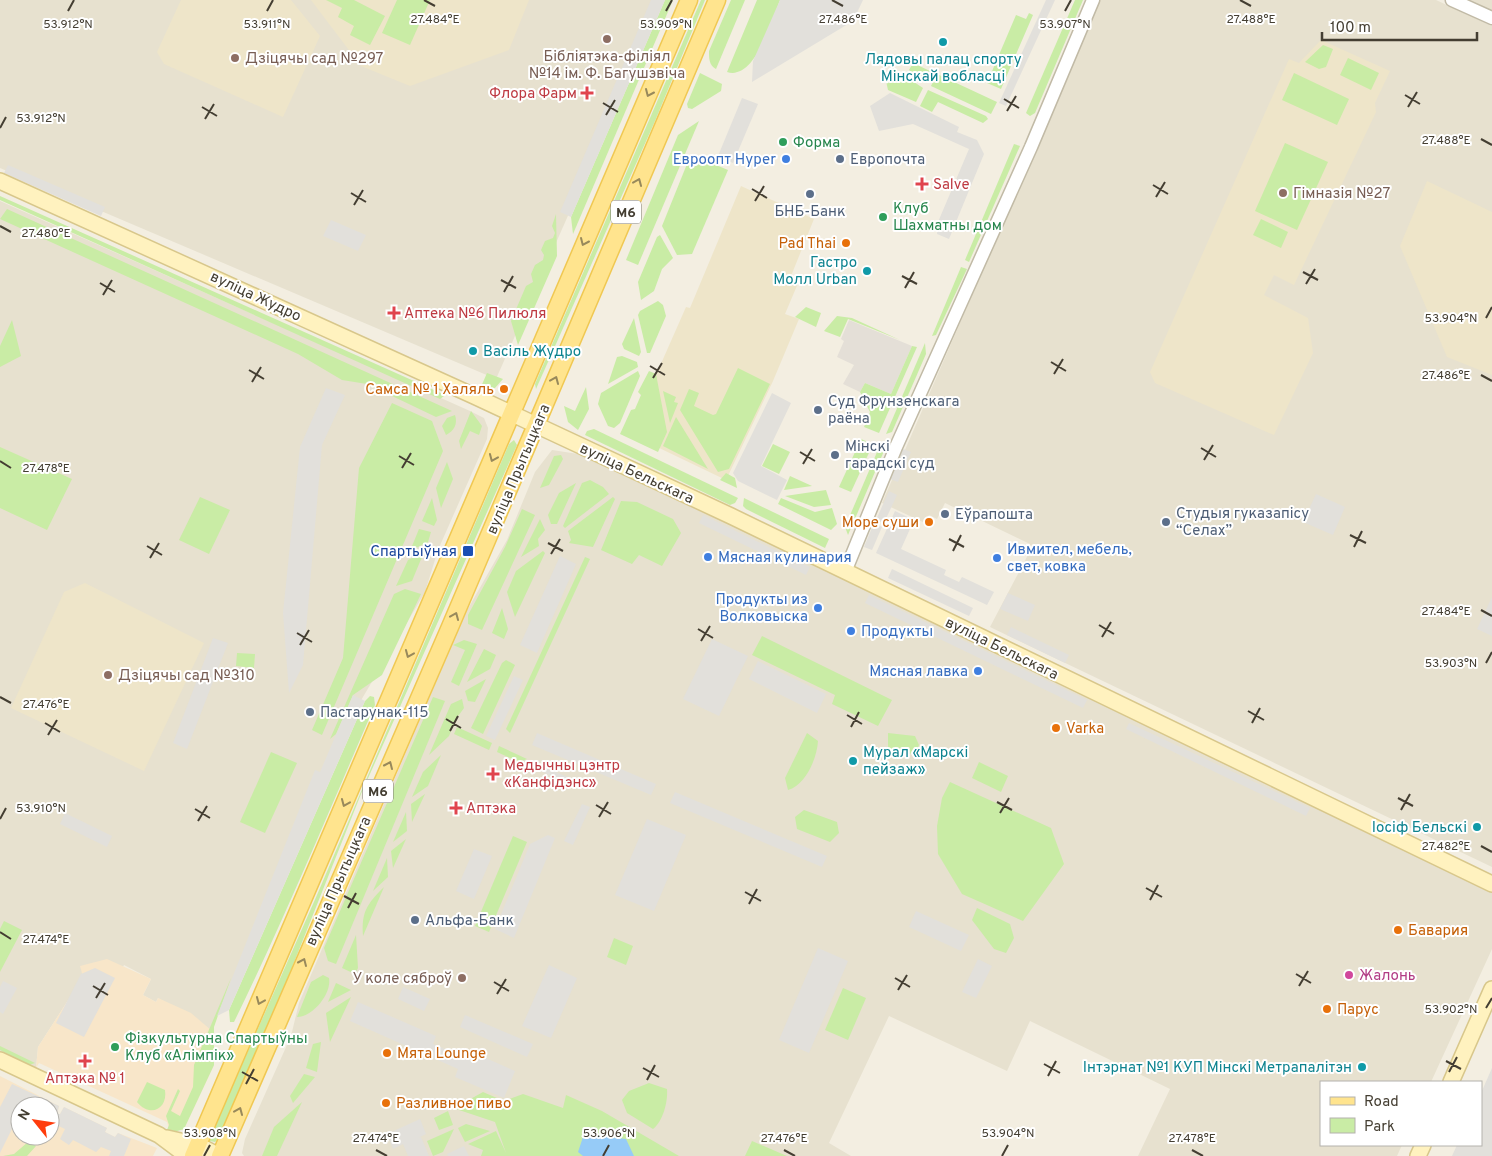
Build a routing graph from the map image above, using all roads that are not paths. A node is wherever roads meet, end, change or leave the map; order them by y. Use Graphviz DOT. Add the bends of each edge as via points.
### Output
graph roads {
  1 [pos="689,0"];
  2 [pos="717,0"];
  3 [pos="1093,0"];
  4 [pos="1452,0"];
  5 [pos="1492,18"];
  6 [pos="0,181"];
  7 [pos="512,414"];
  8 [pos="536,425"];
  9 [pos="845,572"];
  10 [pos="1492,884"];
  11 [pos="1492,989"];
  12 [pos="0,1060"];
  13 [pos="1451,1081"];
  14 [pos="193,1152"];
  15 [pos="220,1156"];
  1 -- 7 [label="main road, вуліца Прытыцкага / М6, one-way"];
  8 -- 2 [label="main road, вуліца Прытыцкага / М6, one-way"];
  3 -- 9 [label="street" via="1031,147 896,447"];
  4 -- 5 [label="street"];
  6 -- 7 [label="main road, вуліца Жудро"];
  7 -- 8 [label="main road, вуліца Бельскага"];
  7 -- 14 [label="main road, вуліца Прытыцкага / М6, one-way"];
  8 -- 9 [label="main road, вуліца Бельскага"];
  15 -- 8 [label="main road, вуліца Прытыцкага / М6, one-way"];
  9 -- 10 [label="main road, вуліца Бельскага"];
  11 -- 13 [label="main road"];
  12 -- 14 [label="main road"];
  14 -- 15 [label="main road"];
}
